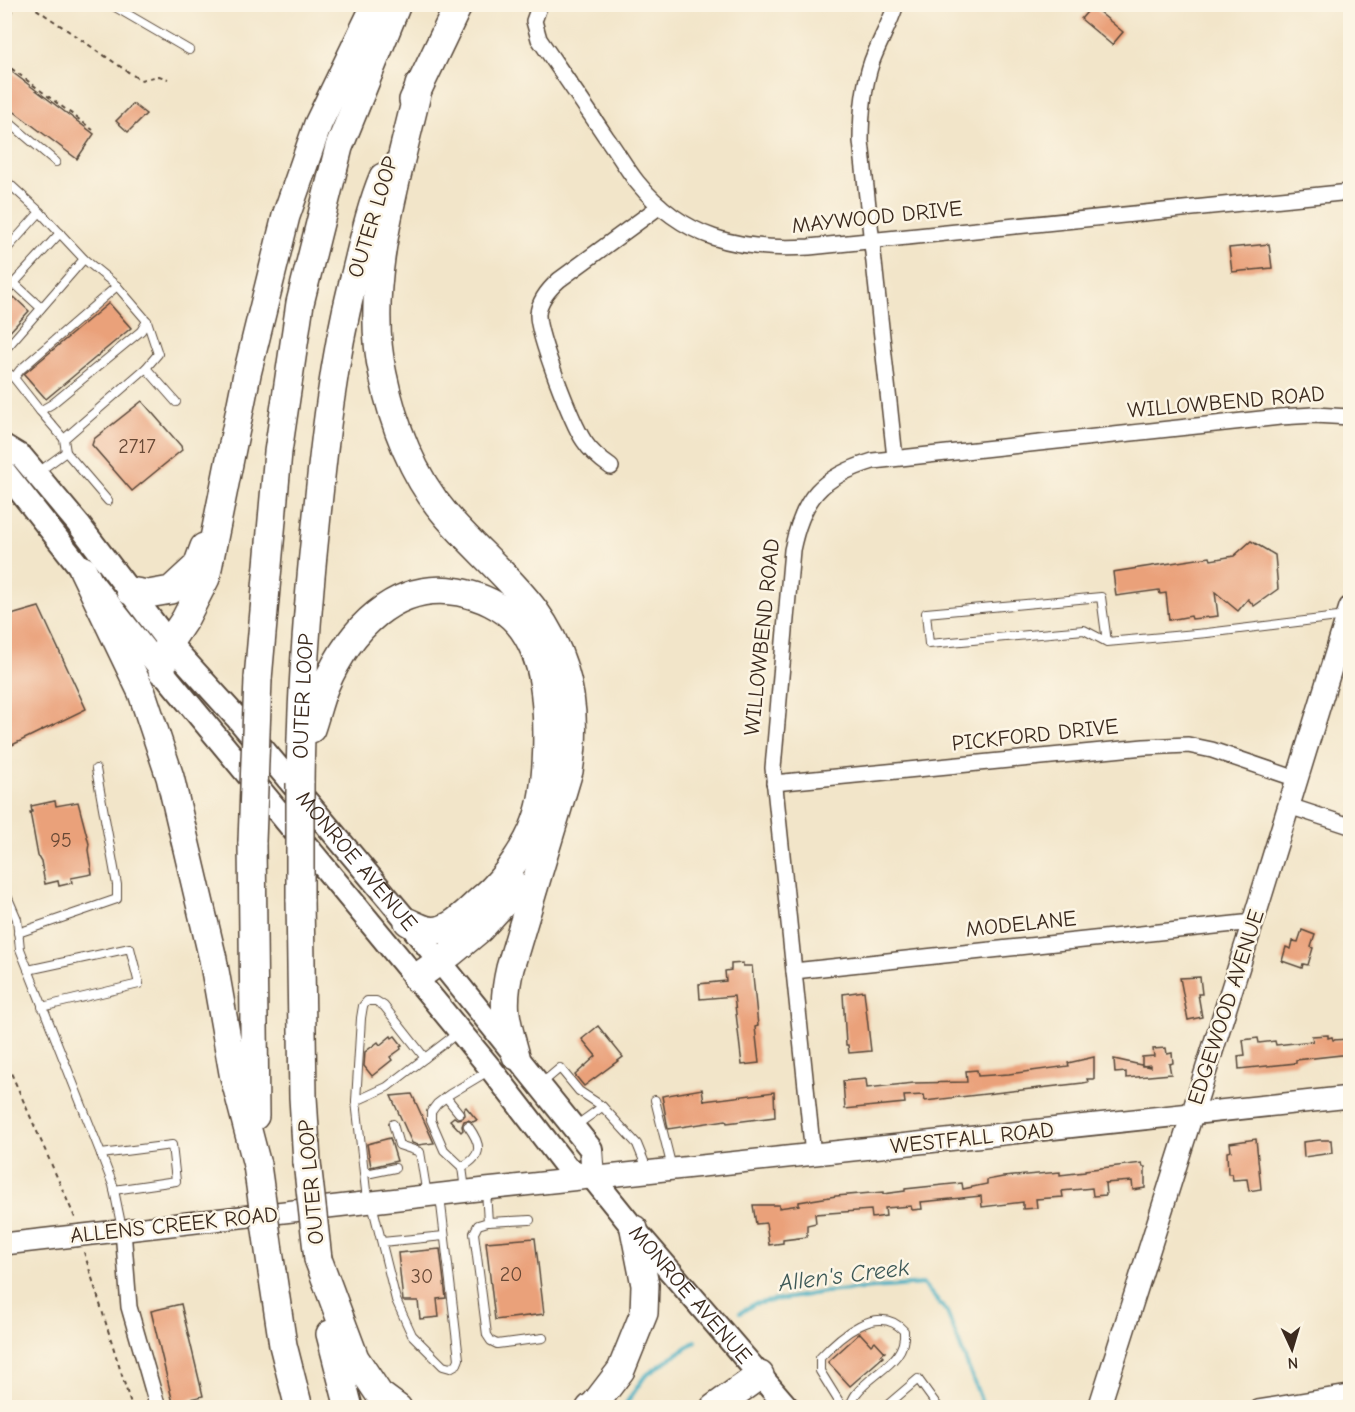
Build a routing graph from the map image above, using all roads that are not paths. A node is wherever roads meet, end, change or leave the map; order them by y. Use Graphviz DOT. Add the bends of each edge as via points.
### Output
graph roads {
  1 [pos="111,4"];
  2 [pos="376,4"];
  3 [pos="397,4"];
  4 [pos="459,4"];
  5 [pos="540,4"];
  6 [pos="896,4"];
  7 [pos="189,50"];
  8 [pos="419,85"];
  9 [pos="4,118"];
  10 [pos="56,162"];
  11 [pos="4,179"];
  12 [pos="1350,192"];
  13 [pos="660,206"];
  14 [pos="40,212"];
  15 [pos="60,233"];
  16 [pos="871,240"];
  17 [pos="4,252"];
  18 [pos="84,259"];
  19 [pos="14,284"];
  20 [pos="117,286"];
  21 [pos="4,294"];
  22 [pos="41,308"];
  23 [pos="147,321"];
  24 [pos="4,351"];
  25 [pos="146,368"];
  26 [pos="4,369"];
  27 [pos="14,378"];
  28 [pos="176,402"];
  29 [pos="40,411"];
  30 [pos="1350,417"];
  31 [pos="64,439"];
  32 [pos="4,446"];
  33 [pos="66,452"];
  34 [pos="895,458"];
  35 [pos="611,467"];
  36 [pos="4,471"];
  37 [pos="36,474"];
  38 [pos="108,501"];
  39 [pos="221,504"];
  40 [pos="83,570"];
  41 [pos="130,591"];
  42 [pos="1349,611"];
  43 [pos="1107,642"];
  44 [pos="169,643"];
  45 [pos="162,671"];
  46 [pos="304,734"];
  47 [pos="96,769"];
  48 [pos="1297,780"];
  49 [pos="774,783"];
  50 [pos="1289,806"];
  51 [pos="1350,825"];
  52 [pos="549,841"];
  53 [pos="4,889"];
  54 [pos="408,922"];
  55 [pos="1253,922"];
  56 [pos="18,933"];
  57 [pos="440,961"];
  58 [pos="28,970"];
  59 [pos="794,971"];
  60 [pos="416,978"];
  61 [pos="42,1007"];
  62 [pos="460,1031"];
  63 [pos="516,1056"];
  64 [pos="425,1058"];
  65 [pos="491,1069"];
  66 [pos="539,1085"];
  67 [pos="446,1097"];
  68 [pos="1350,1097"];
  69 [pos="655,1100"];
  70 [pos="356,1101"];
  71 [pos="603,1107"];
  72 [pos="459,1113"];
  73 [pos="1191,1115"];
  74 [pos="393,1124"];
  75 [pos="468,1126"];
  76 [pos="573,1128"];
  77 [pos="101,1154"];
  78 [pos="813,1155"];
  79 [pos="257,1165"];
  80 [pos="462,1167"];
  81 [pos="395,1168"];
  82 [pos="673,1170"];
  83 [pos="364,1171"];
  84 [pos="648,1172"];
  85 [pos="593,1178"];
  86 [pos="114,1190"];
  87 [pos="475,1191"];
  88 [pos="433,1195"];
  89 [pos="369,1203"];
  90 [pos="530,1220"];
  91 [pos="488,1222"];
  92 [pos="634,1229"];
  93 [pos="123,1230"];
  94 [pos="444,1236"];
  95 [pos="382,1242"];
  96 [pos="4,1244"];
  97 [pos="318,1259"];
  98 [pos="543,1338"];
  99 [pos="760,1375"];
  100 [pos="1350,1393"];
  101 [pos="158,1407"];
  102 [pos="299,1407"];
  103 [pos="349,1407"];
  104 [pos="398,1407"];
  105 [pos="590,1407"];
  106 [pos="714,1407"];
  107 [pos="788,1407"];
  108 [pos="843,1407"];
  109 [pos="849,1407"];
  110 [pos="884,1407"];
  111 [pos="939,1407"];
  112 [pos="1099,1407"];
  113 [pos="1258,1407"];
  1 -- 7 [label="lane"];
  2 -- 39 [label="highway" via="318,124 286,216 247,374"];
  3 -- 79 [label="highway, OUTER LOOP, bridge" via="339,147 300,303 278,452 258,679 252,842"];
  4 -- 8 [label="highway, OUTER LOOP"];
  5 -- 13 [label="street, MAYWOOD DRIVE" via="534,21 539,39 638,182"];
  6 -- 16 [label="street" via="872,62 862,101 861,141"];
  8 -- 46 [label="highway, OUTER LOOP" via="373,201 340,337 323,449 310,580"];
  8 -- 52 [label="highway" via="379,273 377,337 382,374 402,438 429,490 445,514 535,612 560,655 572,701 573,747"];
  9 -- 10 [label="lane"];
  11 -- 14 [label="lane"];
  12 -- 16 [label="street, MAYWOOD DRIVE"];
  13 -- 16 [label="street, MAYWOOD DRIVE" via="703,234 757,248"];
  13 -- 35 [label="street" via="559,280 541,302 538,314 543,340 579,432 588,447"];
  14 -- 15 [label="lane"];
  14 -- 17 [label="lane"];
  15 -- 18 [label="lane"];
  15 -- 19 [label="lane"];
  16 -- 34 [label="street"];
  18 -- 20 [label="lane"];
  18 -- 22 [label="lane"];
  19 -- 21 [label="lane"];
  19 -- 22 [label="lane"];
  20 -- 23 [label="lane"];
  20 -- 27 [label="lane"];
  22 -- 24 [label="lane"];
  23 -- 25 [label="lane" via="158,354"];
  23 -- 29 [label="lane" via="141,331"];
  25 -- 28 [label="lane"];
  25 -- 31 [label="lane"];
  26 -- 27 [label="lane"];
  27 -- 29 [label="lane"];
  29 -- 31 [label="lane"];
  30 -- 34 [label="street, WILLOWBEND ROAD" via="1280,417"];
  31 -- 33 [label="lane"];
  32 -- 37 [label="main road, MONROE AVENUE" via="22,457"];
  33 -- 37 [label="lane"];
  33 -- 38 [label="lane"];
  34 -- 49 [label="street, WILLOWBEND ROAD" via="858,466 830,480 808,502 797,525 774,741"];
  36 -- 40 [label="main road, MONROE AVENUE"];
  37 -- 41 [label="main road, MONROE AVENUE"];
  39 -- 41 [label="highway" via="197,566 171,590 148,594"];
  39 -- 44 [label="highway" via="206,578"];
  40 -- 45 [label="main road, MONROE AVENUE"];
  40 -- 79 [label="highway" via="142,693 170,777 213,959 233,1073"];
  41 -- 44 [label="main road, MONROE AVENUE"];
  42 -- 43 [label="lane" via="1207,633"];
  42 -- 48 [label="street, EDGEWOOD AVENUE"];
  43 -- 43 [label="lane" via="1084,630 929,644 926,613 1101,597"];
  44 -- 45 [label="highway"];
  44 -- 54 [label="main road, MONROE AVENUE"];
  45 -- 60 [label="main road, MONROE AVENUE"];
  46 -- 54 [label="highway" via="342,654 358,630 396,600 441,588 466,593 506,611 531,642 543,680 546,742 537,820 494,888 446,929 430,931"];
  46 -- 97 [label="highway, OUTER LOOP, bridge" via="300,783 303,1097"];
  47 -- 56 [label="lane" via="117,899"];
  48 -- 49 [label="street, PICKFORD DRIVE" via="1188,745"];
  48 -- 50 [label="street, EDGEWOOD AVENUE"];
  49 -- 59 [label="street, WILLOWBEND ROAD"];
  50 -- 51 [label="street"];
  50 -- 55 [label="street, EDGEWOOD AVENUE"];
  52 -- 57 [label="highway" via="518,887 480,929"];
  52 -- 63 [label="highway" via="504,992 505,1014"];
  53 -- 56 [label="lane" via="17,919"];
  54 -- 57 [label="main road, MONROE AVENUE"];
  55 -- 59 [label="street, MODELANE"];
  55 -- 73 [label="street, EDGEWOOD AVENUE"];
  56 -- 58 [label="lane"];
  57 -- 60 [label="highway"];
  57 -- 63 [label="main road, MONROE AVENUE"];
  58 -- 61 [label="lane"];
  58 -- 61 [label="lane" via="130,948 139,984"];
  59 -- 78 [label="street, WILLOWBEND ROAD"];
  60 -- 62 [label="main road, MONROE AVENUE"];
  61 -- 77 [label="lane"];
  62 -- 64 [label="lane"];
  62 -- 65 [label="main road, MONROE AVENUE"];
  63 -- 66 [label="main road, MONROE AVENUE"];
  64 -- 70 [label="lane" via="387,1087"];
  64 -- 70 [label="lane" via="384,1006 367,1001 363,1006"];
  65 -- 67 [label="lane"];
  65 -- 85 [label="main road, MONROE AVENUE" via="568,1168"];
  66 -- 71 [label="lane" via="560,1068 579,1091"];
  66 -- 76 [label="main road, MONROE AVENUE"];
  67 -- 72 [label="lane"];
  67 -- 80 [label="lane" via="436,1104 431,1120 444,1150"];
  68 -- 73 [label="street, WESTFALL ROAD"];
  69 -- 82 [label="lane"];
  70 -- 83 [label="lane"];
  71 -- 76 [label="lane"];
  71 -- 84 [label="lane" via="637,1144"];
  73 -- 78 [label="street, WESTFALL ROAD"];
  73 -- 112 [label="street, EDGEWOOD AVENUE"];
  74 -- 88 [label="lane" via="399,1145 420,1152"];
  75 -- 80 [label="lane" via="479,1148 472,1162"];
  76 -- 85 [label="main road, MONROE AVENUE" via="591,1149"];
  77 -- 86 [label="lane"];
  77 -- 86 [label="lane" via="172,1145 176,1181"];
  78 -- 82 [label="street, WESTFALL ROAD"];
  79 -- 102 [label="highway, OUTER LOOP, bridge" via="283,1345"];
  80 -- 87 [label="lane"];
  81 -- 83 [label="lane"];
  82 -- 84 [label="street, WESTFALL ROAD"];
  83 -- 89 [label="lane"];
  84 -- 85 [label="street, WESTFALL ROAD"];
  85 -- 87 [label="street, ALLENS CREEK ROAD"];
  85 -- 92 [label="main road, MONROE AVENUE"];
  86 -- 93 [label="lane"];
  87 -- 88 [label="street, ALLENS CREEK ROAD"];
  87 -- 91 [label="lane"];
  88 -- 89 [label="street, ALLENS CREEK ROAD"];
  88 -- 94 [label="lane"];
  89 -- 93 [label="street, ALLENS CREEK ROAD"];
  89 -- 95 [label="lane"];
  90 -- 91 [label="lane"];
  91 -- 98 [label="lane" via="478,1225 474,1233 487,1335 497,1344"];
  92 -- 99 [label="main road, MONROE AVENUE"];
  92 -- 105 [label="highway" via="645,1285 644,1313 621,1370"];
  93 -- 96 [label="street, ALLENS CREEK ROAD"];
  93 -- 101 [label="street" via="129,1306"];
  94 -- 95 [label="lane"];
  94 -- 95 [label="lane" via="459,1359 450,1368 443,1366 412,1335 396,1300"];
  97 -- 103 [label="highway, OUTER LOOP" via="328,1324"];
  97 -- 104 [label="highway" via="355,1358 379,1394"];
  99 -- 106 [label="highway"];
  99 -- 107 [label="main road, MONROE AVENUE"];
  100 -- 113 [label="street"];
  108 -- 109 [label="lane" via="820,1371 820,1358 855,1326 883,1320 898,1323 904,1331 904,1347 856,1394"];
  110 -- 111 [label="lane" via="918,1379"];
}
